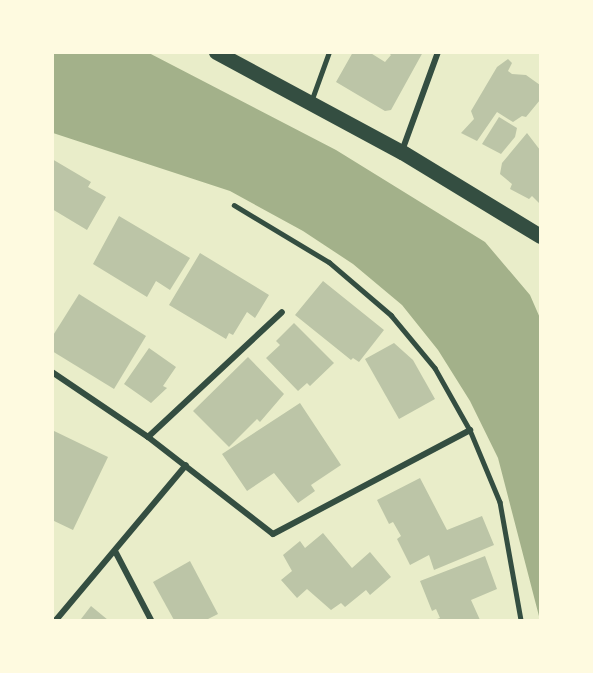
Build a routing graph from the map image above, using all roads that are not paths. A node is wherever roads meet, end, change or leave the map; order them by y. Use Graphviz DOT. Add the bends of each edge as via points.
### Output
graph roads {
  1 [pos="216,52"];
  2 [pos="329,52"];
  3 [pos="438,52"];
  4 [pos="311,101"];
  5 [pos="402,152"];
  6 [pos="234,205"];
  7 [pos="540,236"];
  8 [pos="282,312"];
  9 [pos="52,372"];
  10 [pos="470,430"];
  11 [pos="148,436"];
  12 [pos="186,465"];
  13 [pos="115,551"];
  14 [pos="57,621"];
  15 [pos="150,621"];
  16 [pos="521,621"];
  1 -- 4 [label="main road"];
  2 -- 4 [label="lane"];
  3 -- 5 [label="street"];
  4 -- 5 [label="main road"];
  5 -- 7 [label="main road"];
  6 -- 10 [label="lane" via="329,262 391,315 435,368"];
  8 -- 11 [label="street"];
  9 -- 11 [label="street"];
  10 -- 12 [label="street" via="273,534"];
  10 -- 16 [label="lane" via="500,502"];
  11 -- 12 [label="street"];
  12 -- 13 [label="street"];
  13 -- 14 [label="street"];
  13 -- 15 [label="street"];
}
